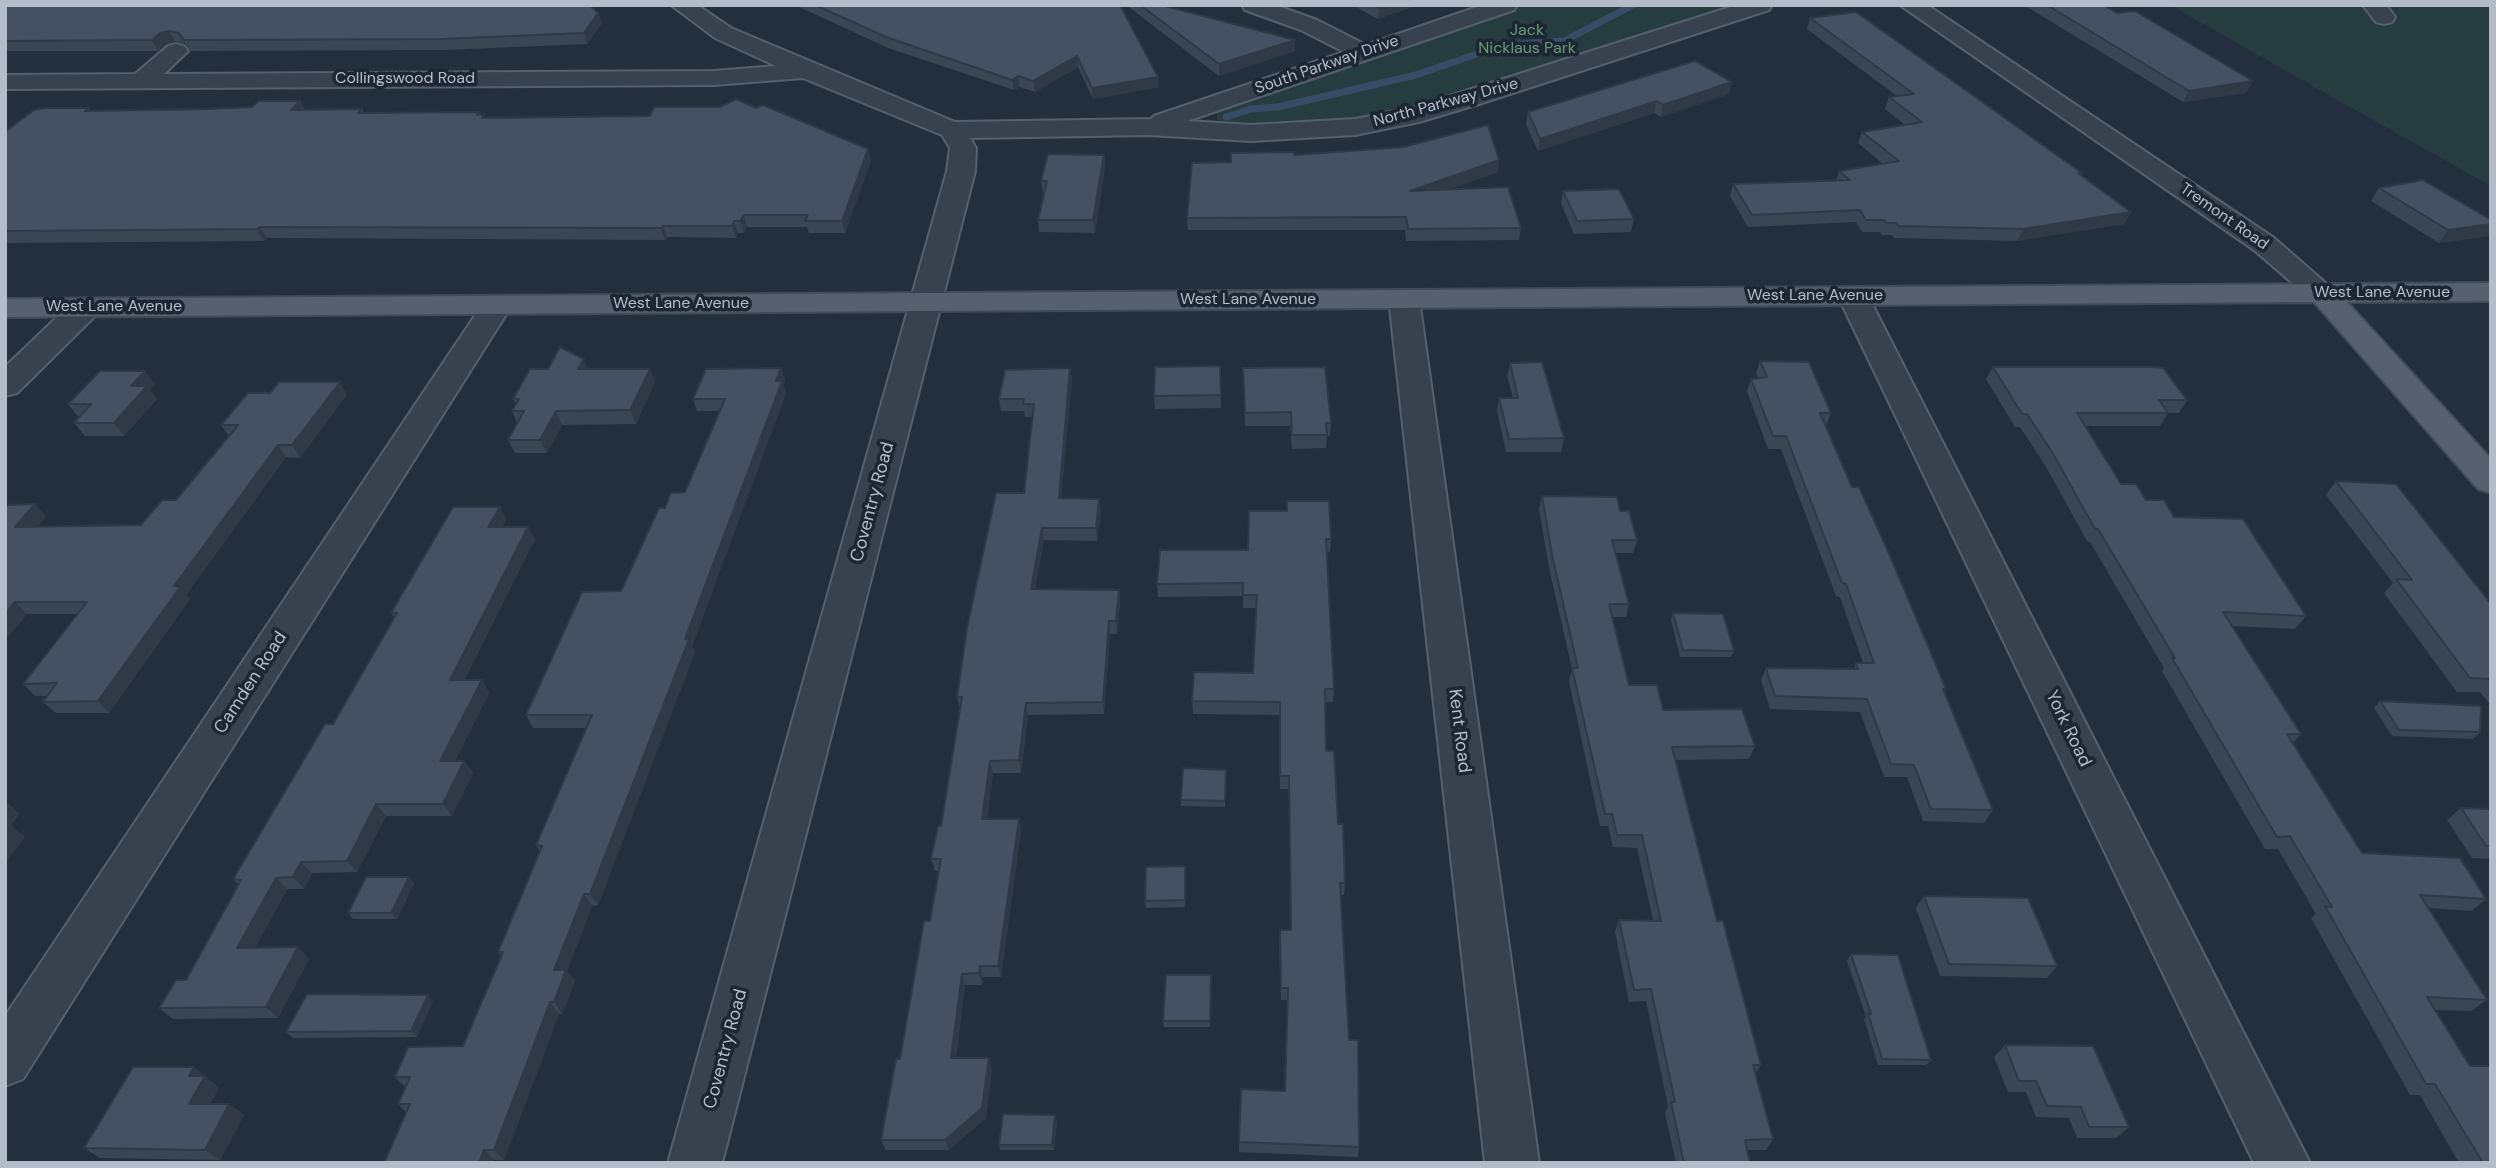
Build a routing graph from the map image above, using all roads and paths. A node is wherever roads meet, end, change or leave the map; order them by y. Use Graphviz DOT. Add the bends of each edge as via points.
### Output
graph roads {
  1 [pos="682,5"];
  2 [pos="1253,5"];
  3 [pos="1506,5"];
  4 [pos="1761,5"];
  5 [pos="1911,5"];
  6 [pos="176,51"];
  7 [pos="1362,52"];
  8 [pos="805,71"];
  9 [pos="141,81"];
  10 [pos="5,82"];
  11 [pos="1148,127"];
  12 [pos="952,130"];
  13 [pos="2491,292"];
  14 [pos="2322,293"];
  15 [pos="1853,296"];
  16 [pos="1404,299"];
  17 [pos="927,302"];
  18 [pos="497,305"];
  19 [pos="5,308"];
  20 [pos="85,308"];
  21 [pos="5,386"];
  22 [pos="2491,481"];
  23 [pos="5,1061"];
  24 [pos="695,1163"];
  25 [pos="1512,1163"];
  26 [pos="2283,1163"];
  1 -- 8 [label="street" via="723,33"];
  2 -- 7 [label="street"];
  3 -- 7 [label="street, South Parkway Drive"];
  4 -- 11 [label="street, North Parkway Drive" via="1470,99 1355,127 1251,133"];
  5 -- 14 [label="street, Tremont Road" via="2264,244"];
  6 -- 9 [label="street"];
  7 -- 11 [label="street, South Parkway Drive"];
  8 -- 9 [label="street, Collingswood Road" via="714,78"];
  8 -- 12 [label="street"];
  9 -- 10 [label="street, Collingswood Road"];
  11 -- 12 [label="street, North Parkway Drive"];
  12 -- 17 [label="street, Coventry Road" via="963,148 961,171"];
  13 -- 14 [label="main road, West Lane Avenue"];
  14 -- 15 [label="main road, West Lane Avenue"];
  14 -- 22 [label="main road, Tremont Road"];
  15 -- 16 [label="main road, West Lane Avenue"];
  15 -- 26 [label="street, York Road"];
  16 -- 17 [label="main road, West Lane Avenue"];
  16 -- 25 [label="street, Kent Road"];
  17 -- 18 [label="main road, West Lane Avenue"];
  17 -- 24 [label="street, Coventry Road"];
  18 -- 20 [label="main road, West Lane Avenue"];
  18 -- 23 [label="street, Camden Road"];
  19 -- 20 [label="main road, West Lane Avenue"];
  20 -- 21 [label="street"];
}
